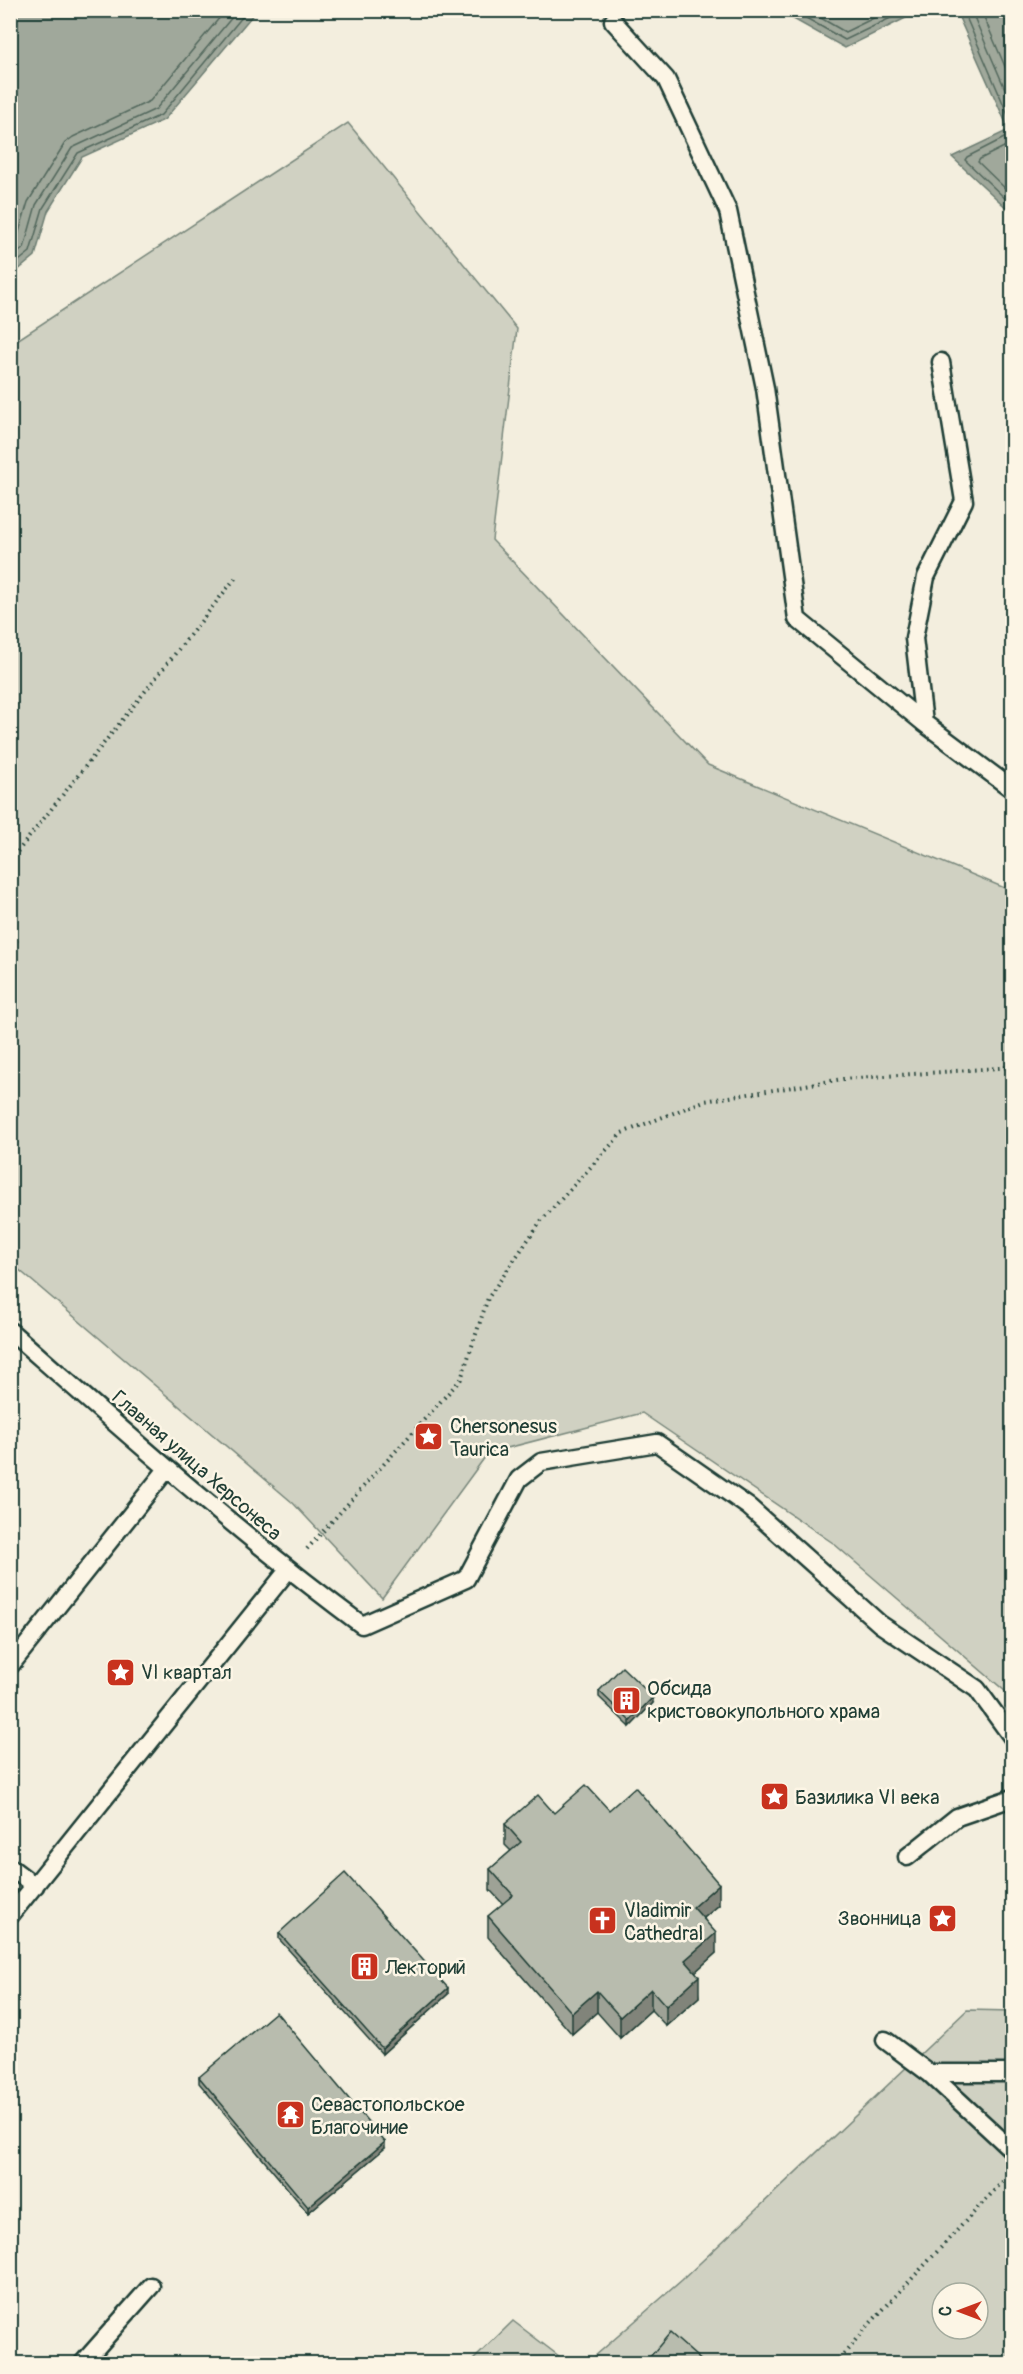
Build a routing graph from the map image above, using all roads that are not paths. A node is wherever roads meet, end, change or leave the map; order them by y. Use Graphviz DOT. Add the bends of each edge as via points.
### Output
graph roads {
  1 [pos="613,21"];
  2 [pos="941,362"];
  3 [pos="924,723"];
  4 [pos="1012,789"];
  5 [pos="10,1331"];
  6 [pos="167,1469"];
  7 [pos="288,1570"];
  8 [pos="10,1666"];
  9 [pos="1012,1737"];
  10 [pos="1012,1798"];
  11 [pos="907,1857"];
  12 [pos="10,1867"];
  13 [pos="35,1886"];
  14 [pos="10,1916"];
  15 [pos="885,2040"];
  16 [pos="930,2073"];
  17 [pos="1012,2073"];
  18 [pos="1012,2150"];
  19 [pos="151,2286"];
  20 [pos="82,2364"];
  1 -- 3 [label="lane" via="666,79 728,211 765,388 797,619"];
  2 -- 3 [label="lane" via="964,501 926,577 914,638"];
  3 -- 4 [label="lane"];
  5 -- 6 [label="lane, Главная улица Херсонеса"];
  6 -- 7 [label="lane, Главная улица Херсонеса"];
  6 -- 8 [label="lane"];
  7 -- 9 [label="lane, Главная улица Херсонеса" via="362,1625 466,1580 519,1479 541,1462 657,1443 749,1508 880,1624 977,1689"];
  7 -- 13 [label="lane"];
  10 -- 11 [label="lane" via="957,1816"];
  12 -- 13 [label="lane"];
  13 -- 14 [label="lane"];
  15 -- 16 [label="lane"];
  16 -- 17 [label="lane"];
  16 -- 18 [label="lane"];
  19 -- 20 [label="lane"];
}
